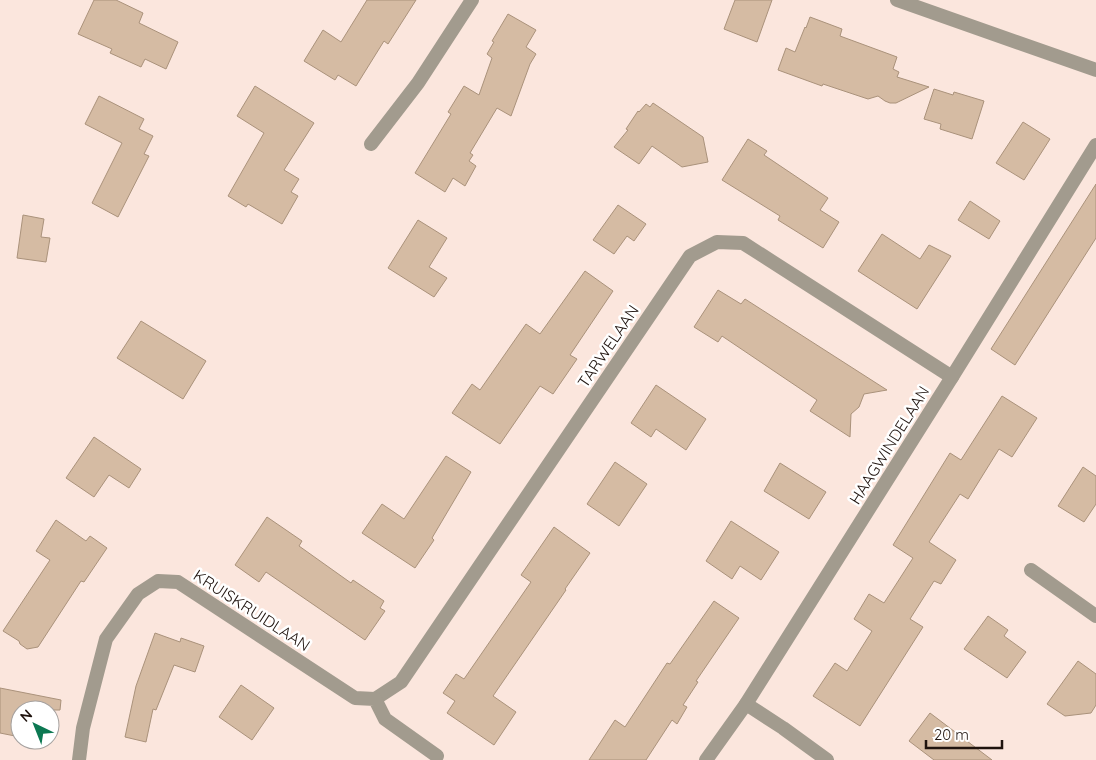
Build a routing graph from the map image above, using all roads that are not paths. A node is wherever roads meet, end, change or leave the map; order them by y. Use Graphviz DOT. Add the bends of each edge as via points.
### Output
graph roads {
  1 [pos="472,0"];
  2 [pos="897,0"];
  3 [pos="1096,70"];
  4 [pos="371,144"];
  5 [pos="1096,145"];
  6 [pos="952,377"];
  7 [pos="1031,570"];
  8 [pos="1096,616"];
  9 [pos="375,699"];
  10 [pos="746,704"];
  11 [pos="437,756"];
  12 [pos="79,760"];
  13 [pos="706,760"];
  14 [pos="827,760"];
  1 -- 4 [label="street" via="418,83"];
  2 -- 3 [label="street"];
  5 -- 6 [label="street, HAAGWINDELAAN"];
  6 -- 9 [label="street, TARWELAAN" via="743,243 717,242 690,256 401,682"];
  6 -- 10 [label="street, HAAGWINDELAAN"];
  7 -- 8 [label="street"];
  9 -- 11 [label="street" via="385,719"];
  9 -- 12 [label="street, KRUISKRUIDLAAN" via="355,698 178,582 158,581 138,594 106,639"];
  10 -- 13 [label="street, HAAGWINDELAAN"];
  10 -- 14 [label="street"];
}
